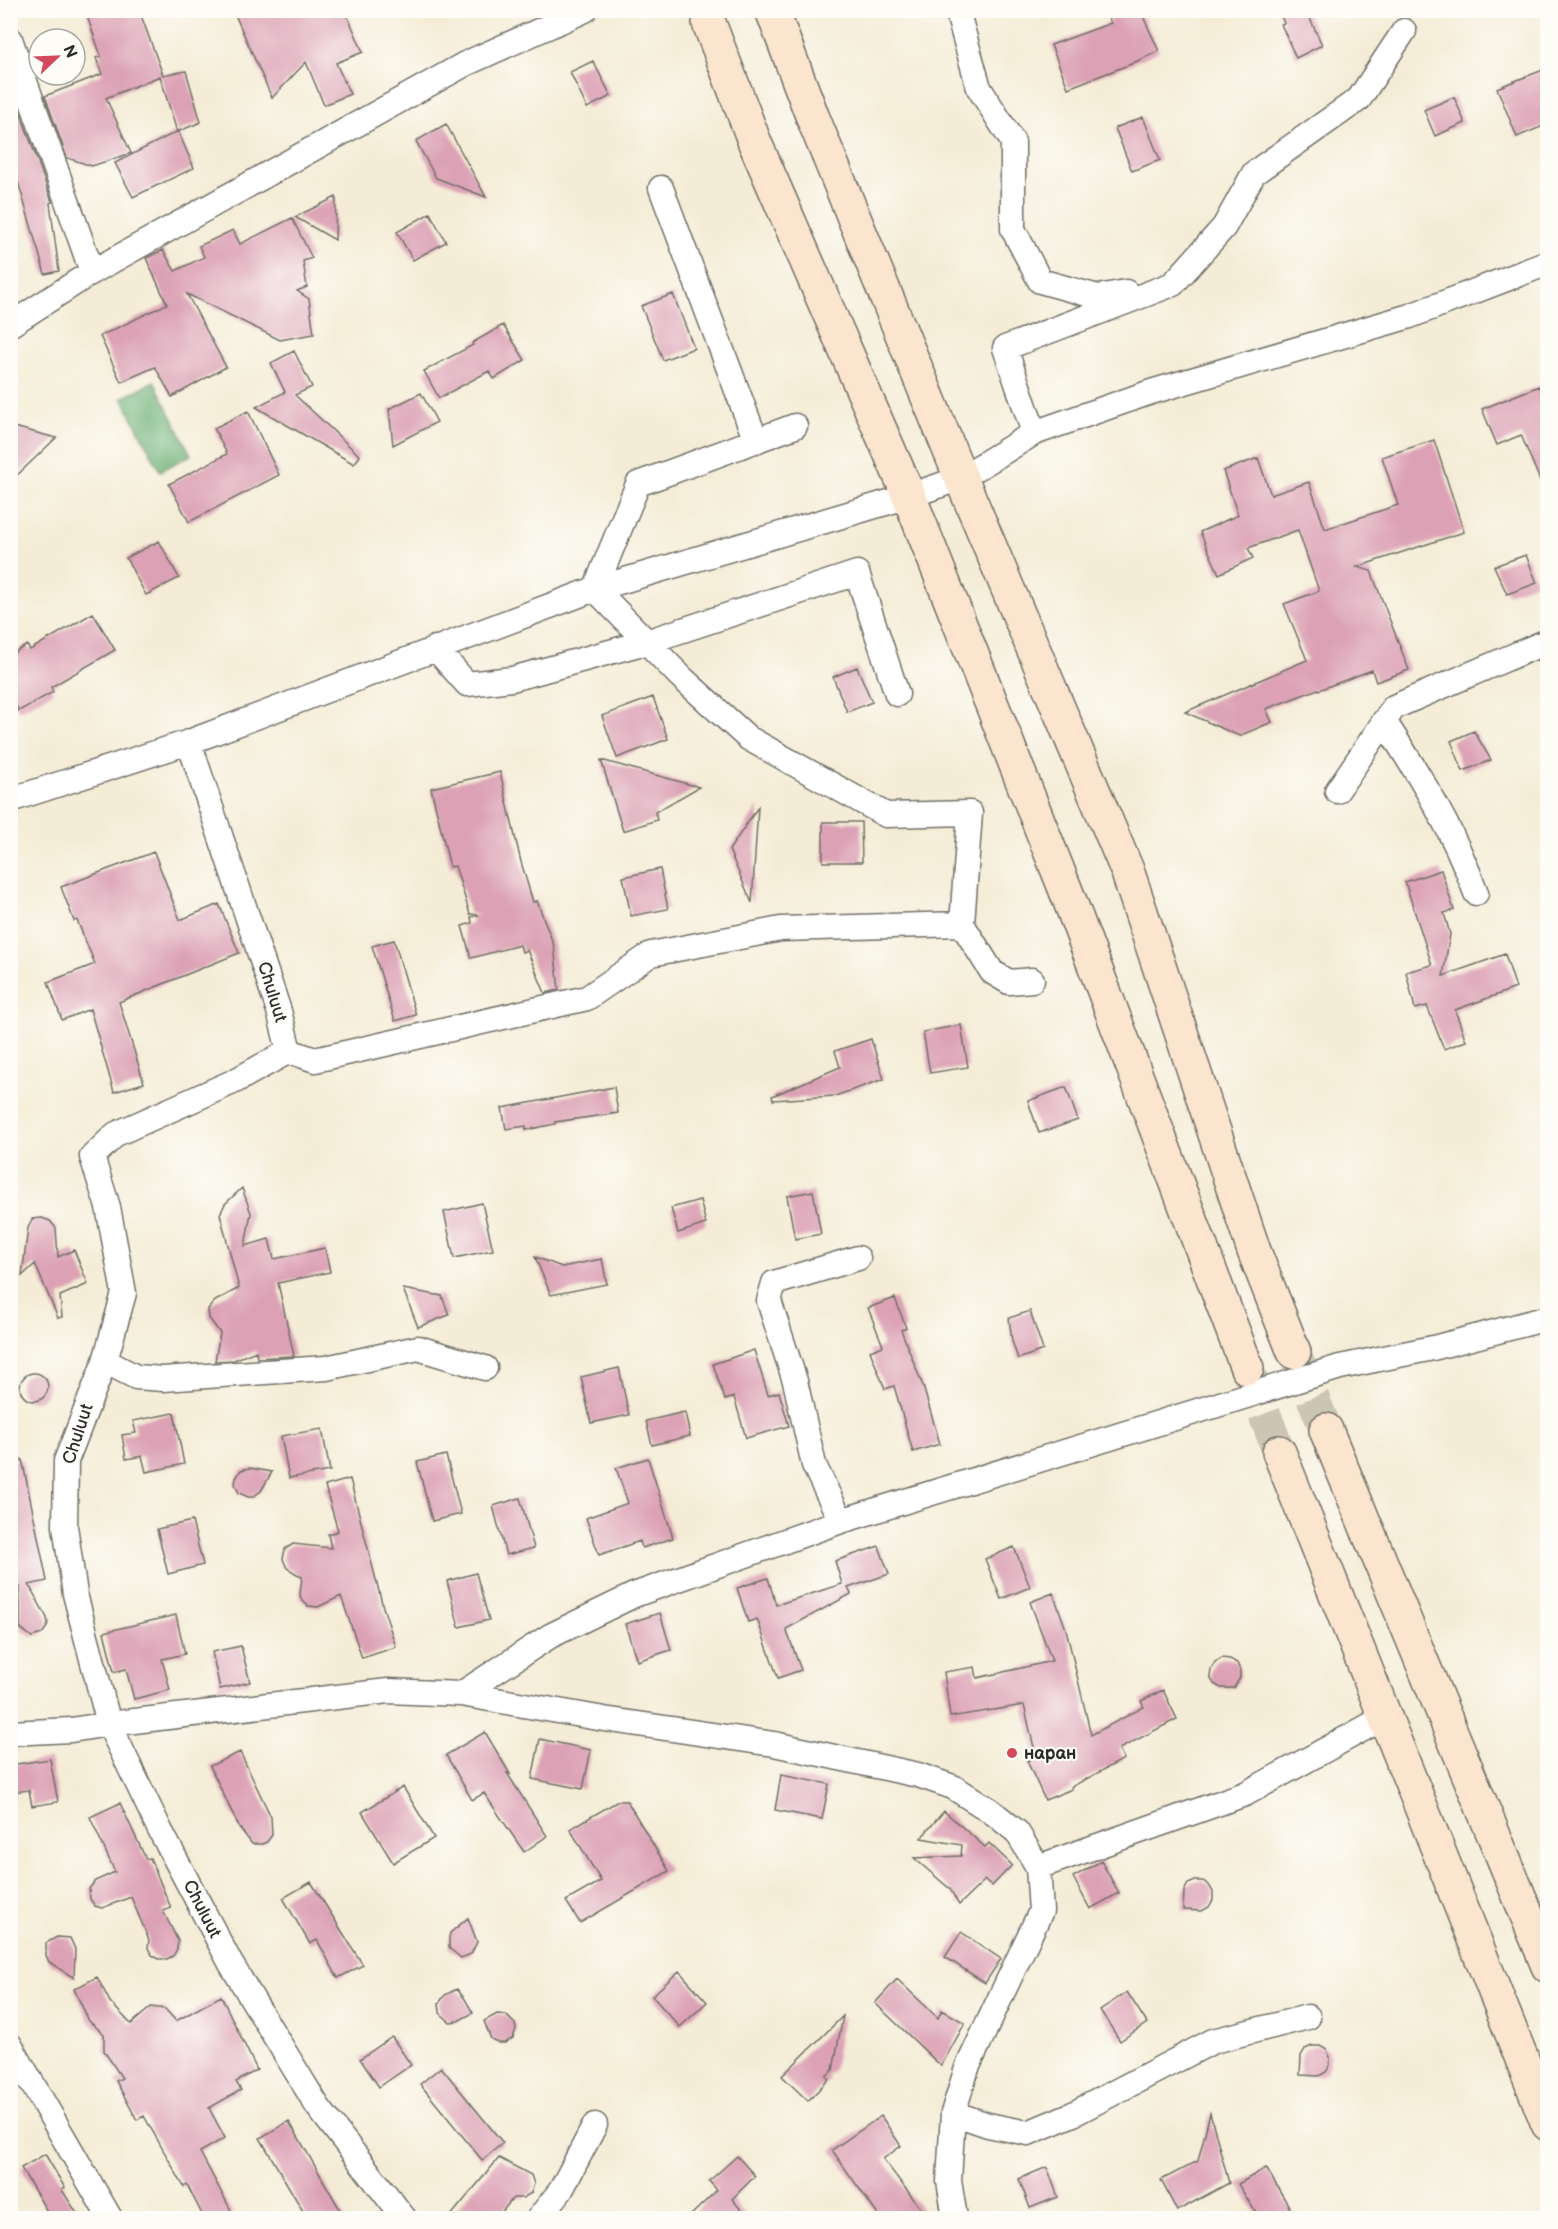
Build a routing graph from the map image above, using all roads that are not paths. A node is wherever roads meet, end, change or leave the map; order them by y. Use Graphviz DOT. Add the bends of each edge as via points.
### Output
graph roads {
  1 [pos="585,10"];
  2 [pos="772,10"];
  3 [pos="957,10"];
  4 [pos="709,23"];
  5 [pos="1404,31"];
  6 [pos="10,39"];
  7 [pos="661,188"];
  8 [pos="1548,263"];
  9 [pos="92,272"];
  10 [pos="1173,284"];
  11 [pos="10,325"];
  12 [pos="795,426"];
  13 [pos="1034,433"];
  14 [pos="756,441"];
  15 [pos="961,478"];
  16 [pos="909,496"];
  17 [pos="595,589"];
  18 [pos="1548,641"];
  19 [pos="646,642"];
  20 [pos="435,648"];
  21 [pos="897,694"];
  22 [pos="1384,721"];
  23 [pos="189,742"];
  24 [pos="1337,792"];
  25 [pos="10,800"];
  26 [pos="1476,893"];
  27 [pos="963,924"];
  28 [pos="1032,980"];
  29 [pos="289,1051"];
  30 [pos="858,1258"];
  31 [pos="1548,1318"];
  32 [pos="1294,1352"];
  33 [pos="105,1361"];
  34 [pos="485,1368"];
  35 [pos="1247,1368"];
  36 [pos="1326,1430"];
  37 [pos="1279,1452"];
  38 [pos="842,1521"];
  39 [pos="462,1694"];
  40 [pos="1385,1717"];
  41 [pos="109,1724"];
  42 [pos="10,1733"];
  43 [pos="1038,1867"];
  44 [pos="1548,1966"];
  45 [pos="1308,2017"];
  46 [pos="10,2045"];
  47 [pos="953,2113"];
  48 [pos="1548,2124"];
  49 [pos="595,2125"];
  50 [pos="110,2218"];
  51 [pos="404,2218"];
  52 [pos="538,2218"];
  53 [pos="955,2218"];
  1 -- 9 [label="street" via="465,64"];
  2 -- 15 [label="main road"];
  3 -- 10 [label="street" via="979,88 1013,142 1013,229 1040,281 1098,297"];
  4 -- 16 [label="main road" via="755,143"];
  5 -- 10 [label="street" via="1359,99 1254,174 1224,227"];
  6 -- 9 [label="street"];
  7 -- 14 [label="street"];
  8 -- 13 [label="street" via="1410,316 1151,392"];
  9 -- 11 [label="street"];
  10 -- 13 [label="street" via="1005,348"];
  12 -- 14 [label="street"];
  13 -- 15 [label="street"];
  14 -- 17 [label="street" via="638,484"];
  15 -- 16 [label="street"];
  15 -- 32 [label="main road" via="1127,870 1254,1251"];
  16 -- 17 [label="street"];
  16 -- 35 [label="main road" via="1068,896"];
  17 -- 19 [label="street"];
  17 -- 20 [label="street"];
  18 -- 22 [label="street" via="1394,707"];
  19 -- 20 [label="street" via="512,680 467,684"];
  19 -- 21 [label="street" via="857,573"];
  19 -- 27 [label="street" via="748,738 886,815 970,813"];
  20 -- 23 [label="street"];
  22 -- 24 [label="street"];
  22 -- 26 [label="street" via="1421,776 1463,855"];
  23 -- 25 [label="street"];
  23 -- 29 [label="street, Chuluut"];
  27 -- 28 [label="street" via="992,972 1009,982"];
  27 -- 29 [label="street" via="770,931 651,954 587,998 315,1060"];
  29 -- 33 [label="street, Chuluut" via="235,1081 116,1134 92,1157 108,1207 124,1293"];
  30 -- 38 [label="street" via="774,1283 769,1301 795,1381 814,1465"];
  31 -- 38 [label="street" via="1340,1367"];
  33 -- 34 [label="street" via="136,1377 163,1379 326,1368 418,1348"];
  33 -- 41 [label="street, Chuluut" via="66,1461 65,1526 75,1594"];
  36 -- 44 [label="main road"];
  37 -- 40 [label="main road"];
  38 -- 39 [label="street" via="634,1595 550,1636"];
  39 -- 41 [label="street" via="388,1690"];
  39 -- 43 [label="street" via="774,1744 918,1775 954,1787 991,1811 1017,1832"];
  40 -- 43 [label="street" via="1245,1794"];
  40 -- 48 [label="main road"];
  41 -- 42 [label="street"];
  41 -- 51 [label="street, Chuluut" via="231,1964 318,2107"];
  43 -- 47 [label="street" via="1041,1911 967,2068"];
  45 -- 47 [label="street" via="1213,2041 1073,2114 1028,2133"];
  46 -- 50 [label="street"];
  47 -- 53 [label="street" via="949,2181"];
  49 -- 52 [label="street" via="561,2190"];
}
